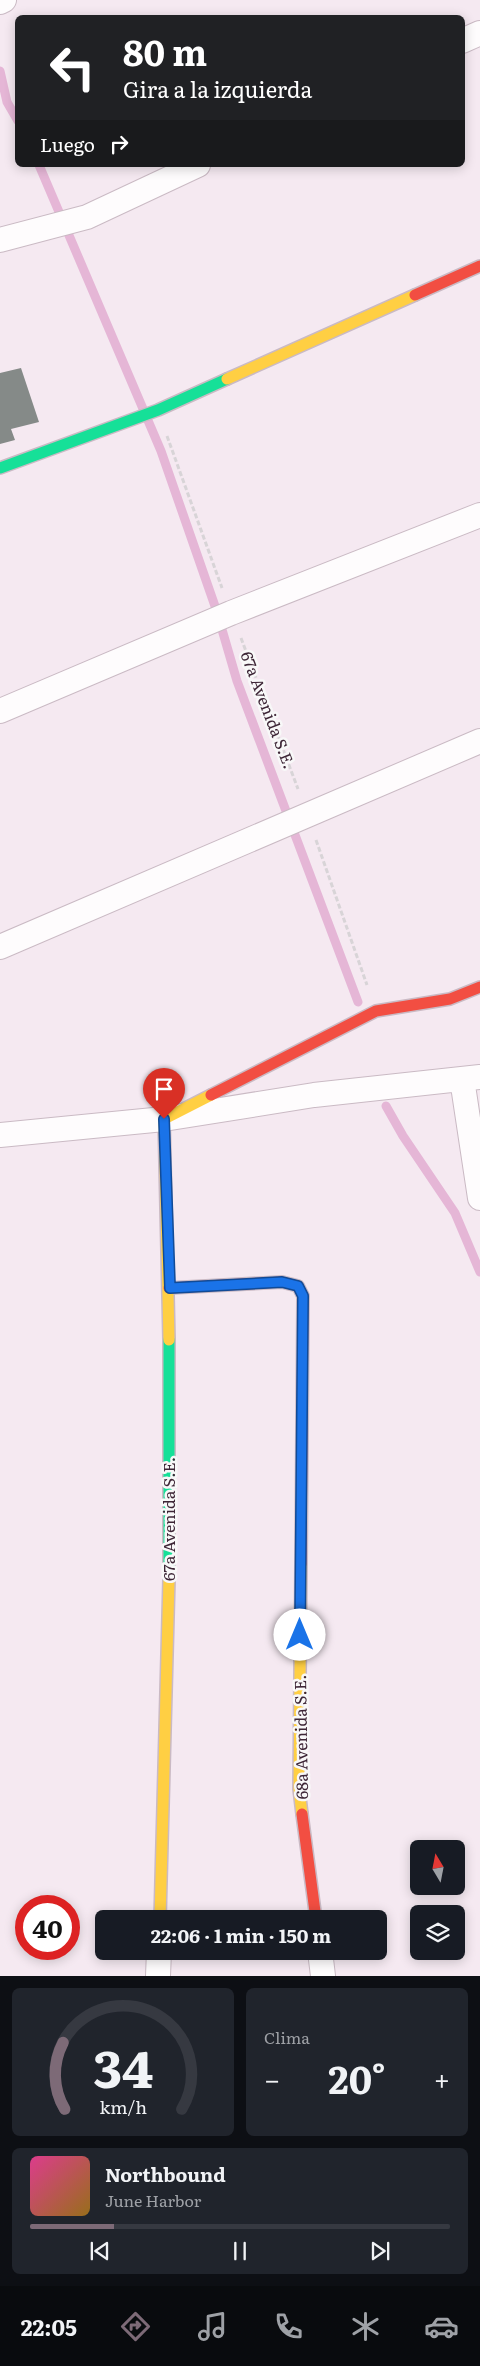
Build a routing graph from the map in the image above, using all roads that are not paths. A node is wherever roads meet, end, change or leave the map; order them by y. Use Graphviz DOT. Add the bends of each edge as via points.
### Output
graph roads {
  1 [pos="4,0"];
  2 [pos="0,2"];
  3 [pos="480,33"];
  4 [pos="465,40"];
  5 [pos="194,167"];
  6 [pos="0,240"];
  7 [pos="480,266"];
  8 [pos="0,468"];
  9 [pos="480,515"];
  10 [pos="0,711"];
  11 [pos="480,741"];
  12 [pos="0,947"];
  13 [pos="480,986"];
  14 [pos="471,1078"];
  15 [pos="164,1119"];
  16 [pos="0,1136"];
  17 [pos="480,1198"];
  18 [pos="170,1288"];
  19 [pos="160,1910"];
  20 [pos="315,1910"];
  21 [pos="159,1960"];
  22 [pos="321,1960"];
  23 [pos="158,1976"];
  24 [pos="323,1976"];
  1 -- 2 [label="street"];
  3 -- 4 [label="street"];
  5 -- 6 [label="street" via="86,217"];
  7 -- 8 [label="street" via="158,410"];
  9 -- 10 [label="street" via="231,613"];
  11 -- 12 [label="street"];
  13 -- 15 [label="street" via="450,998 376,1012"];
  14 -- 15 [label="street" via="314,1095"];
  14 -- 17 [label="street"];
  15 -- 16 [label="street"];
  15 -- 18 [label="street, 67a Avenida S.E."];
  18 -- 19 [label="street, 67a Avenida S.E." via="169,1624"];
  18 -- 20 [label="street, 68a Avenida S.E." via="282,1282 298,1286 303,1296 299,1789"];
  21 -- 23 [label="street"];
  22 -- 24 [label="street"];
}
